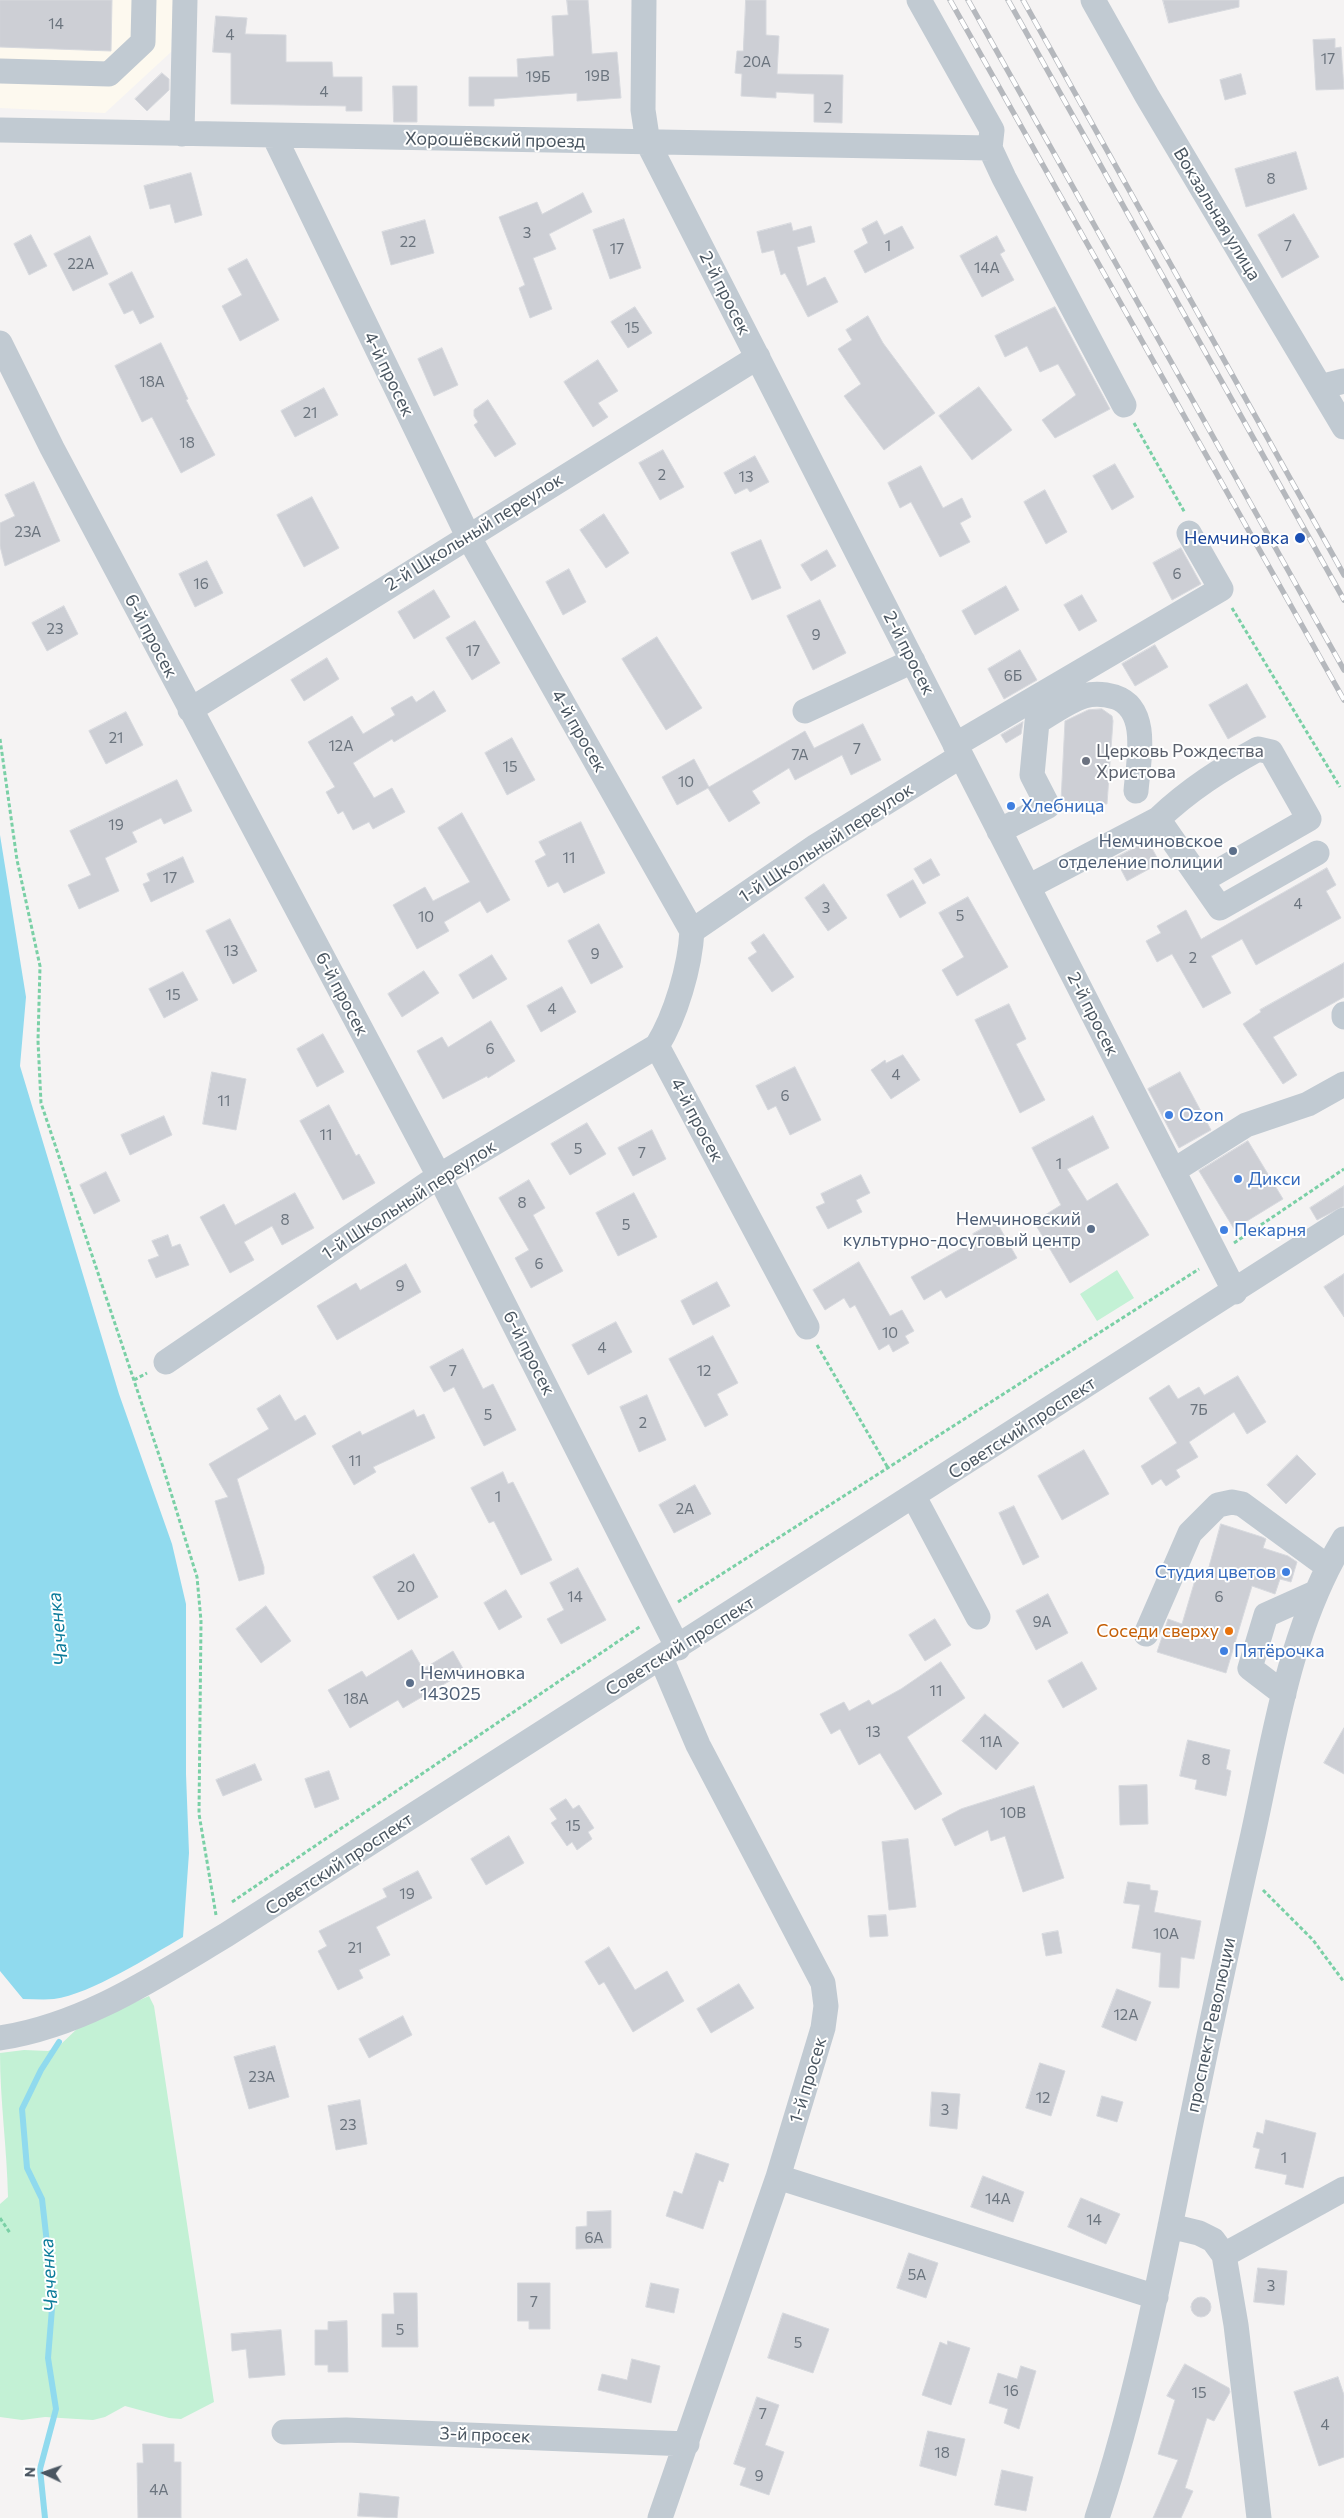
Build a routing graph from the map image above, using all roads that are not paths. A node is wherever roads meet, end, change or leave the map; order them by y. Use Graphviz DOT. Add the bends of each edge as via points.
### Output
graph roads {
  1 [pos="144,0"];
  2 [pos="185,0"];
  3 [pos="644,0"];
  4 [pos="919,0"];
  5 [pos="1093,0"];
  6 [pos="0,71"];
  7 [pos="0,130"];
  8 [pos="182,134"];
  9 [pos="274,136"];
  10 [pos="648,143"];
  11 [pos="990,148"];
  12 [pos="0,343"];
  13 [pos="758,357"];
  14 [pos="1344,380"];
  15 [pos="1320,387"];
  16 [pos="1124,405"];
  17 [pos="1344,427"];
  18 [pos="1189,533"];
  19 [pos="468,536"];
  20 [pos="913,661"];
  21 [pos="190,710"];
  22 [pos="805,712"];
  23 [pos="958,750"];
  24 [pos="1136,791"];
  25 [pos="1158,819"];
  26 [pos="999,831"];
  27 [pos="1317,853"];
  28 [pos="1201,881"];
  29 [pos="1028,887"];
  30 [pos="692,931"];
  31 [pos="657,1046"];
  32 [pos="1344,1084"];
  33 [pos="1173,1170"];
  34 [pos="440,1176"];
  35 [pos="1344,1220"];
  36 [pos="1235,1292"];
  37 [pos="806,1327"];
  38 [pos="166,1362"];
  39 [pos="914,1497"];
  40 [pos="1338,1552"];
  41 [pos="1315,1593"];
  42 [pos="978,1617"];
  43 [pos="1146,1634"];
  44 [pos="669,1653"];
  45 [pos="1284,1694"];
  46 [pos="0,2038"];
  47 [pos="778,2177"];
  48 [pos="1344,2189"];
  49 [pos="1170,2226"];
  50 [pos="1224,2255"];
  51 [pos="1156,2297"];
  52 [pos="284,2432"];
  53 [pos="687,2444"];
  54 [pos="660,2518"];
  55 [pos="1097,2518"];
  56 [pos="1259,2518"];
  1 -- 6 [label="street" via="143,42 109,74"];
  2 -- 8 [label="street"];
  3 -- 10 [label="street, 2-й просек" via="643,110"];
  4 -- 11 [label="street" via="992,130"];
  5 -- 15 [label="street, Вокзальная улица" via="1146,96"];
  7 -- 8 [label="street, Хорошёвский проезд"];
  8 -- 9 [label="street, Хорошёвский проезд"];
  9 -- 10 [label="street, Хорошёвский проезд"];
  9 -- 19 [label="street, 4-й просек"];
  10 -- 11 [label="street, Хорошёвский проезд"];
  10 -- 13 [label="street, 2-й просек"];
  11 -- 16 [label="street"];
  12 -- 21 [label="street, 6-й просек"];
  13 -- 19 [label="street, 2-й Школьный переулок"];
  13 -- 20 [label="street, 2-й просек"];
  14 -- 15 [label="street"];
  15 -- 17 [label="street, Вокзальная улица"];
  18 -- 23 [label="street, 1-й Школьный переулок" via="1221,589"];
  19 -- 21 [label="street, 2-й Школьный переулок"];
  19 -- 30 [label="street, 4-й просек"];
  20 -- 22 [label="street"];
  20 -- 23 [label="street, 2-й просек"];
  21 -- 34 [label="street, 6-й просек"];
  23 -- 26 [label="street, 2-й просек"];
  23 -- 30 [label="street, 1-й Школьный переулок"];
  24 -- 26 [label="street" via="1139,738 1134,713 1118,698 1086,695 1037,722 1032,775 1048,806"];
  25 -- 28 [label="street"];
  25 -- 28 [label="street" via="1186,793 1222,769 1258,749 1271,752 1309,819"];
  25 -- 29 [label="street"];
  26 -- 29 [label="street, 2-й просек"];
  27 -- 28 [label="street" via="1220,908"];
  29 -- 33 [label="street, 2-й просек"];
  30 -- 31 [label="street" via="691,953 667,1030"];
  31 -- 34 [label="street, 1-й Школьный переулок"];
  31 -- 37 [label="street, 4-й просек"];
  32 -- 33 [label="street" via="1308,1104 1246,1125"];
  33 -- 36 [label="street, 2-й просек"];
  34 -- 38 [label="street, 1-й Школьный переулок"];
  34 -- 44 [label="street, 6-й просек"];
  35 -- 36 [label="street, Советский проспект"];
  36 -- 39 [label="street, Советский проспект"];
  39 -- 42 [label="street"];
  39 -- 44 [label="street, Советский проспект"];
  40 -- 41 [label="street, проспект Революции"];
  40 -- 43 [label="street" via="1242,1504 1218,1505 1190,1533"];
  41 -- 45 [label="street, проспект Революции"];
  41 -- 45 [label="street" via="1266,1615 1250,1668"];
  44 -- 46 [label="street, Советский проспект" via="224,1936 103,2007 49,2028"];
  44 -- 47 [label="street, 1-й просек" via="698,1745 823,1983 826,2006 823,2028"];
  45 -- 49 [label="street, проспект Революции"];
  47 -- 51 [label="street"];
  47 -- 53 [label="street, 1-й просек"];
  48 -- 50 [label="street"];
  49 -- 50 [label="street" via="1213,2240"];
  49 -- 51 [label="street, проспект Революции"];
  50 -- 56 [label="street" via="1236,2325"];
  51 -- 55 [label="street, проспект Революции" via="1113,2472"];
  52 -- 53 [label="street, 3-й просек" via="346,2430"];
  53 -- 54 [label="street, 1-й просек"];
}
